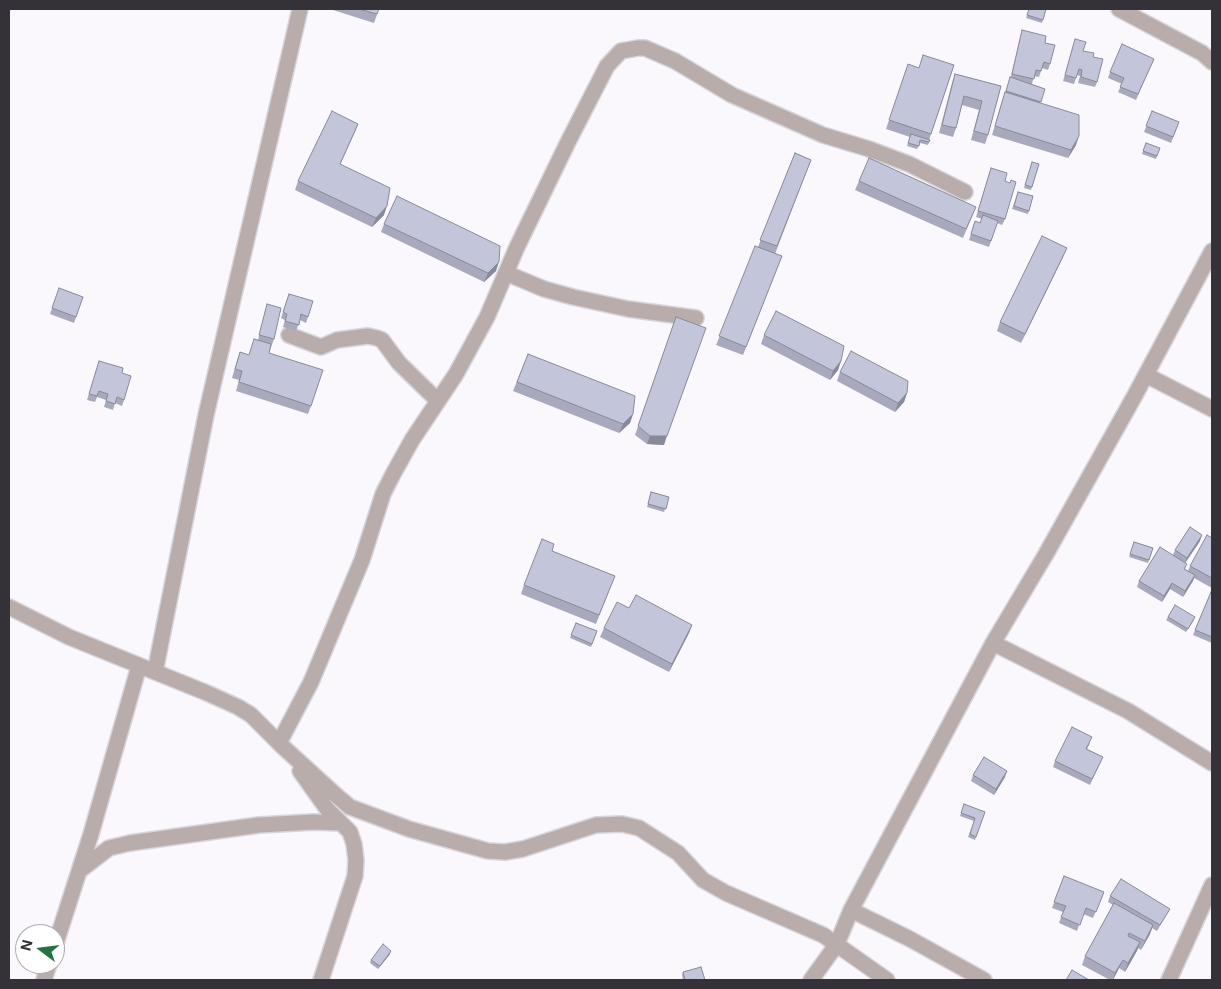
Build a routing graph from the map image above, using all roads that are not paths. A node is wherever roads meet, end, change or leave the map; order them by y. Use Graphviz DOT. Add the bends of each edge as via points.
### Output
graph roads {
  1 [pos="300,9"];
  2 [pos="1118,9"];
  3 [pos="1212,62"];
  4 [pos="964,192"];
  5 [pos="1212,251"];
  6 [pos="506,273"];
  7 [pos="696,318"];
  8 [pos="290,335"];
  9 [pos="1146,375"];
  10 [pos="438,401"];
  11 [pos="1212,409"];
  12 [pos="9,607"];
  13 [pos="993,644"];
  14 [pos="139,666"];
  15 [pos="155,672"];
  16 [pos="281,745"];
  17 [pos="1212,763"];
  18 [pos="341,823"];
  19 [pos="79,871"];
  20 [pos="1212,885"];
  21 [pos="851,910"];
  22 [pos="62,924"];
  23 [pos="837,944"];
  24 [pos="321,980"];
  25 [pos="810,980"];
  26 [pos="887,980"];
  27 [pos="984,980"];
  28 [pos="1168,980"];
  1 -- 15 [label="street" via="206,416"];
  2 -- 3 [label="street" via="1202,53"];
  4 -- 6 [label="street" via="909,164 823,135 732,95 645,48 630,49 621,51 607,66"];
  5 -- 9 [label="street"];
  6 -- 7 [label="street" via="573,297 628,309"];
  6 -- 10 [label="street" via="487,317"];
  8 -- 10 [label="street" via="320,346 368,336 382,340"];
  9 -- 11 [label="street"];
  9 -- 13 [label="street"];
  10 -- 16 [label="street" via="412,440 384,494 358,569"];
  12 -- 14 [label="street" via="68,637"];
  13 -- 17 [label="street" via="1128,711"];
  13 -- 21 [label="street"];
  14 -- 15 [label="street"];
  14 -- 19 [label="street"];
  15 -- 16 [label="street" via="251,714"];
  16 -- 18 [label="street" via="327,809"];
  16 -- 23 [label="street" via="350,807 409,829 488,852 523,849 596,826 622,824 640,828 678,853 703,880"];
  18 -- 19 [label="street" via="259,825 130,843 109,848"];
  18 -- 24 [label="street" via="350,832 354,844 355,876"];
  19 -- 22 [label="street"];
  20 -- 28 [label="street"];
  21 -- 23 [label="street"];
  21 -- 27 [label="street"];
  23 -- 25 [label="street"];
  23 -- 26 [label="street"];
}
